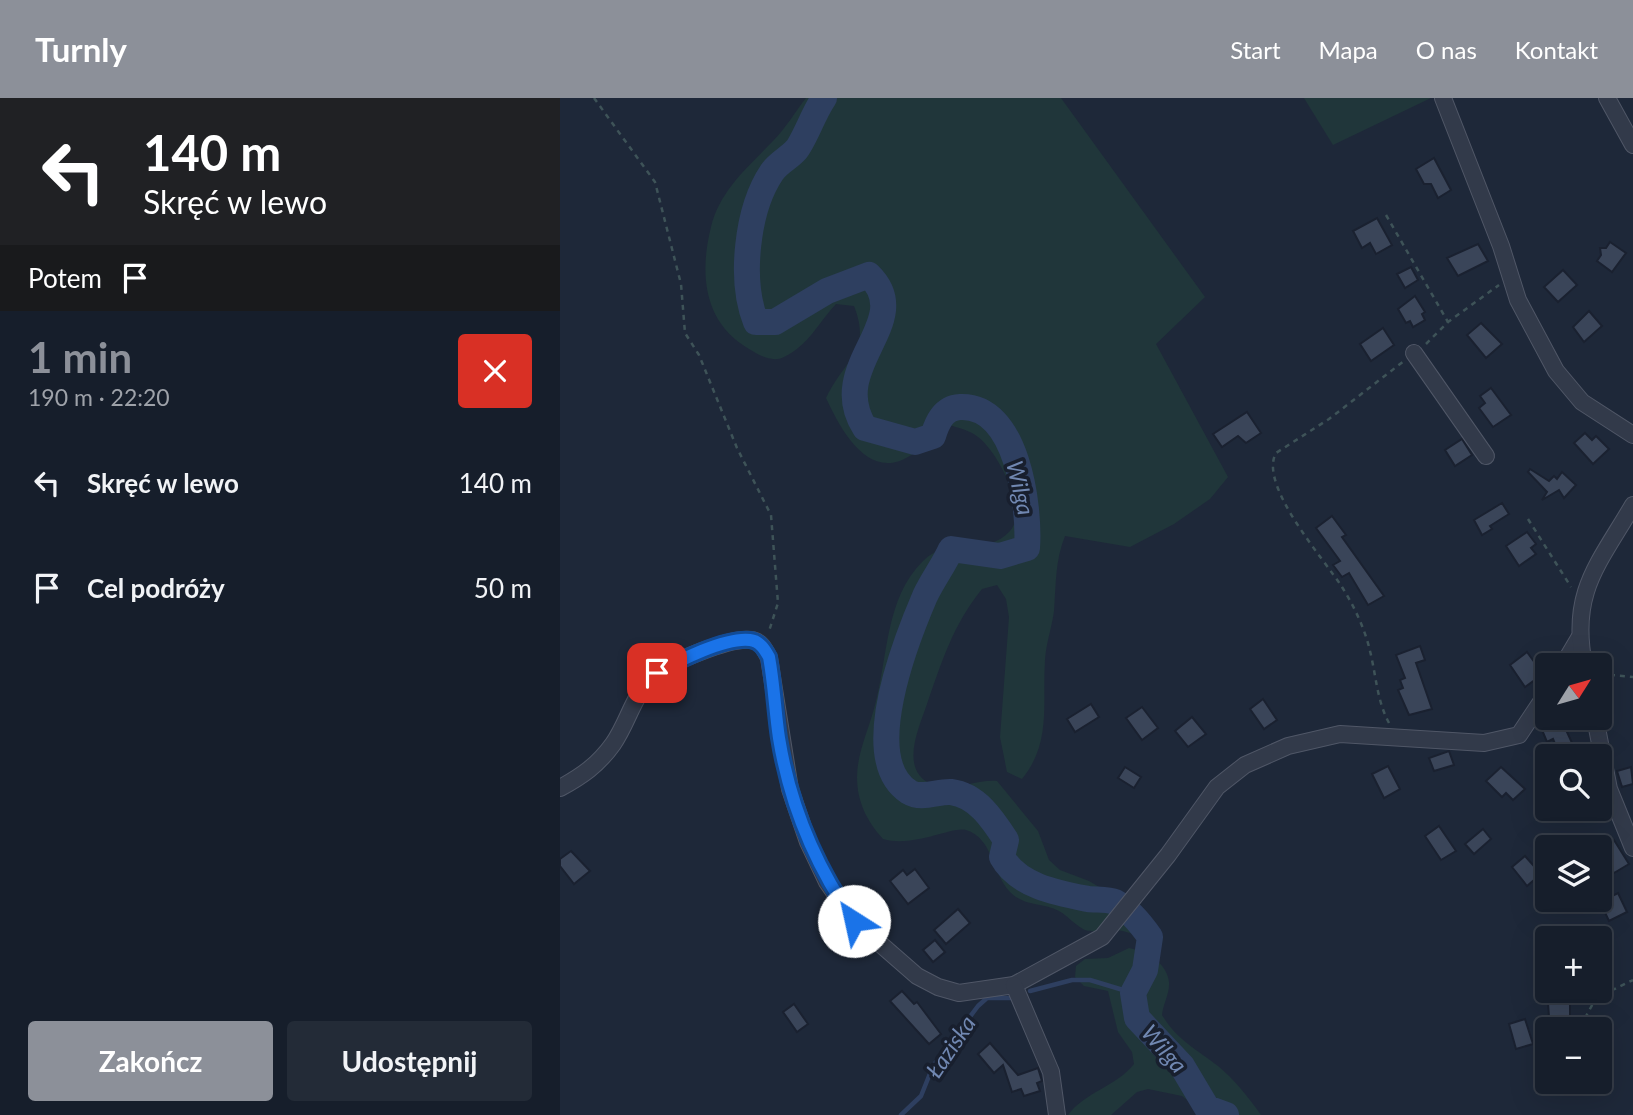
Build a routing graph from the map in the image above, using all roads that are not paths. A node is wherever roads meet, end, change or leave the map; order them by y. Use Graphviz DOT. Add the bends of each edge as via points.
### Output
graph roads {
  1 [pos="1443,98"];
  2 [pos="1607,98"];
  3 [pos="1633,145"];
  4 [pos="1414,353"];
  5 [pos="1633,435"];
  6 [pos="1486,456"];
  7 [pos="1633,505"];
  8 [pos="1579,638"];
  9 [pos="1570,653"];
  10 [pos="1582,653"];
  11 [pos="1535,711"];
  12 [pos="1597,730"];
  13 [pos="560,788"];
  14 [pos="1633,848"];
  15 [pos="1014,985"];
  16 [pos="1057,1115"];
  1 -- 5 [label="street" via="1518,300 1568,389"];
  2 -- 3 [label="street"];
  4 -- 6 [label="street"];
  7 -- 8 [label="street" via="1588,583"];
  8 -- 9 [label="street"];
  8 -- 10 [label="street"];
  11 -- 15 [label="street" via="1519,735 1484,743 1340,734 1288,746 1245,765 1217,787 1102,937"];
  12 -- 14 [label="street" via="1609,789"];
  13 -- 15 [label="street" via="590,772 614,743 639,692 657,673 732,642 751,640 762,645 769,657 790,789 822,872 854,921 917,976 938,987 959,993"];
  15 -- 16 [label="street" via="1051,1072"];
}
